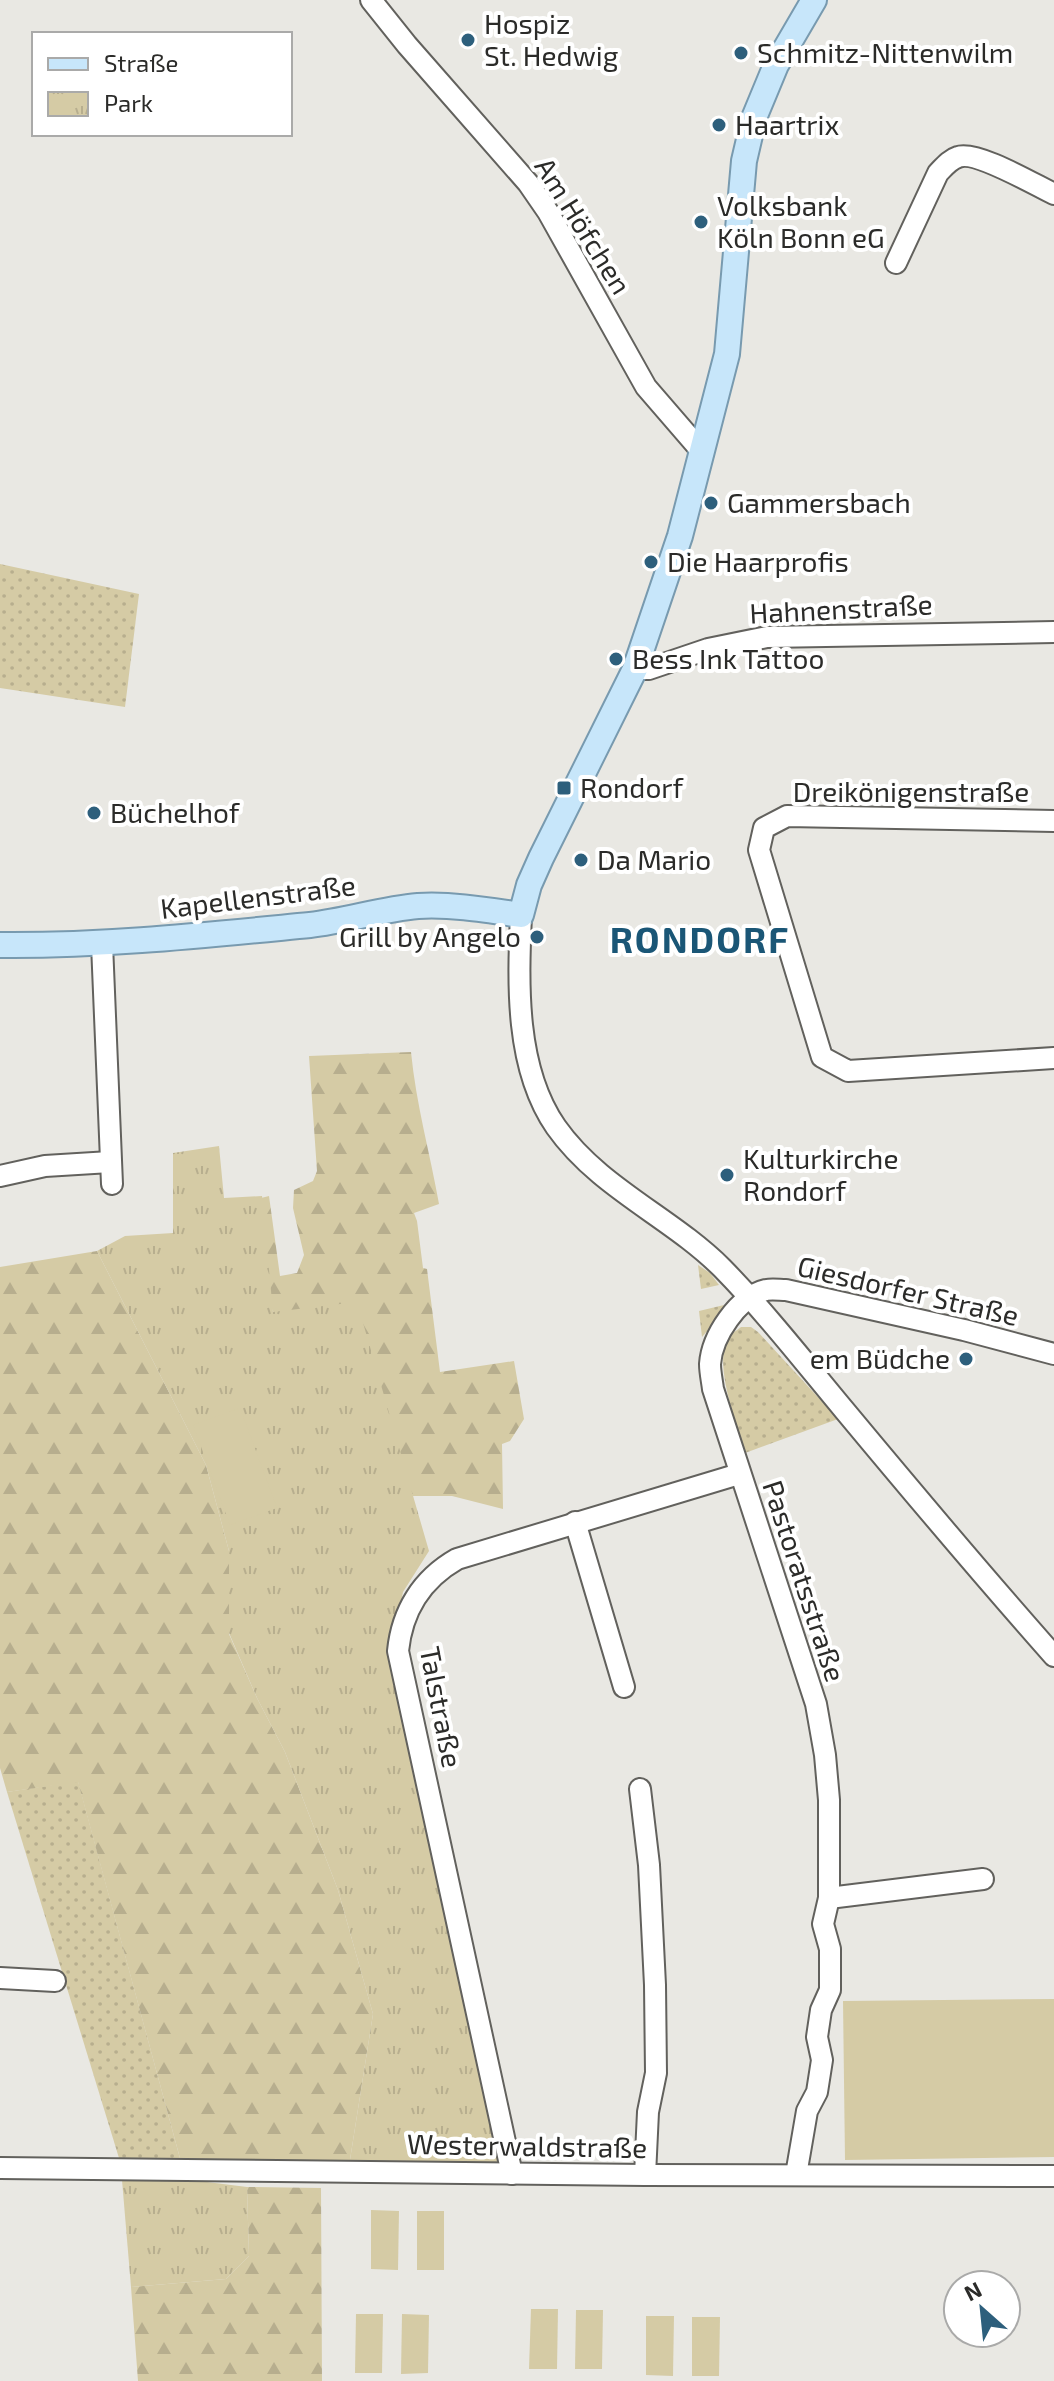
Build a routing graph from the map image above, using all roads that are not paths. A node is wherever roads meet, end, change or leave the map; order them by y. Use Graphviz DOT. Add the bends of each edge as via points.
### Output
graph roads {
  1 [pos="371,0"];
  2 [pos="814,0"];
  3 [pos="1054,194"];
  4 [pos="896,263"];
  5 [pos="703,453"];
  6 [pos="1054,632"];
  7 [pos="635,669"];
  8 [pos="1054,821"];
  9 [pos="521,915"];
  10 [pos="102,944"];
  11 [pos="0,945"];
  12 [pos="1054,1058"];
  13 [pos="110,1162"];
  14 [pos="0,1176"];
  15 [pos="112,1184"];
  16 [pos="750,1297"];
  17 [pos="1054,1354"];
  18 [pos="739,1474"];
  19 [pos="575,1522"];
  20 [pos="1054,1656"];
  21 [pos="624,1687"];
  22 [pos="640,1789"];
  23 [pos="983,1879"];
  24 [pos="829,1898"];
  25 [pos="0,1978"];
  26 [pos="55,1981"];
  27 [pos="0,2168"];
  28 [pos="512,2174"];
  29 [pos="645,2175"];
  30 [pos="796,2175"];
  31 [pos="1054,2176"];
  1 -- 5 [label="street, Am Höfchen" via="528,183 646,387"];
  2 -- 5 [label="main road" via="776,65 754,118 744,161 727,354"];
  3 -- 4 [label="street" via="979,158 961,155 938,173"];
  5 -- 7 [label="main road"];
  6 -- 7 [label="street, Hahnenstraße" via="767,637"];
  7 -- 9 [label="main road" via="541,858"];
  8 -- 12 [label="street, Dreikönigenstraße" via="787,816 764,828 759,850 822,1057 848,1071"];
  9 -- 10 [label="main road, Kapellenstraße" via="418,906 315,924"];
  9 -- 16 [label="street" via="526,1049 556,1126 596,1171 696,1245"];
  10 -- 11 [label="main road, Kapellenstraße"];
  10 -- 13 [label="street"];
  13 -- 14 [label="street" via="45,1166"];
  13 -- 15 [label="street"];
  16 -- 17 [label="street, Giesdorfer Straße" via="786,1290"];
  16 -- 18 [label="street, Pastoratsstraße" via="714,1344 710,1365"];
  16 -- 20 [label="street"];
  18 -- 19 [label="street, Talstraße"];
  18 -- 24 [label="street, Pastoratsstraße" via="816,1704 829,1800"];
  19 -- 21 [label="street"];
  19 -- 28 [label="street, Talstraße" via="457,1559 438,1570 404,1619 398,1651"];
  22 -- 29 [label="street" via="649,1865 656,2044"];
  23 -- 24 [label="street"];
  24 -- 30 [label="street, Pastoratsstraße" via="823,1924 830,1949 830,1990 817,2037 822,2060"];
  25 -- 26 [label="street"];
  27 -- 28 [label="street, Westerwaldstraße"];
  28 -- 29 [label="street, Westerwaldstraße"];
  29 -- 30 [label="street, Westerwaldstraße"];
  30 -- 31 [label="street, Westerwaldstraße"];
}
